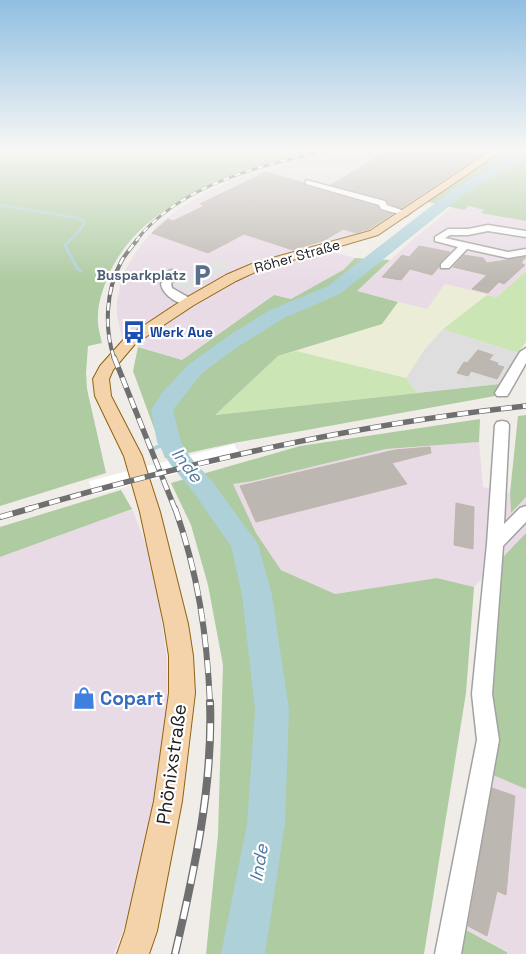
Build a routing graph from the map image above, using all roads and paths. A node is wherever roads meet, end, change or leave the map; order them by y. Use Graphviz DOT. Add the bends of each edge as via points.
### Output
graph roads {
  1 [pos="355,195"];
  2 [pos="433,195"];
  3 [pos="406,213"];
  4 [pos="526,234"];
  5 [pos="464,246"];
  6 [pos="526,252"];
  7 [pos="445,266"];
  8 [pos="173,273"];
  9 [pos="189,302"];
  10 [pos="526,352"];
  11 [pos="502,393"];
  12 [pos="502,425"];
  13 [pos="133,456"];
  14 [pos="526,512"];
  15 [pos="495,544"];
  16 [pos="133,954"];
  17 [pos="448,954"];
  1 -- 3 [label="street"];
  2 -- 3 [label="main road, Röher Straße"];
  3 -- 9 [label="main road, Röher Straße" via="366,237 258,266"];
  4 -- 5 [label="street" via="488,228 448,232 438,239"];
  5 -- 6 [label="street" via="508,255"];
  5 -- 7 [label="street"];
  8 -- 9 [label="street" via="166,284 167,289"];
  9 -- 13 [label="main road, Röher Straße" via="130,341 106,369 101,380 102,396"];
  10 -- 11 [label="street"];
  12 -- 15 [label="street"];
  13 -- 16 [label="main road, Phönixstraße" via="150,512 176,624 182,693 168,801 141,932"];
  14 -- 15 [label="street"];
  15 -- 17 [label="street" via="482,694 488,740"];
}
